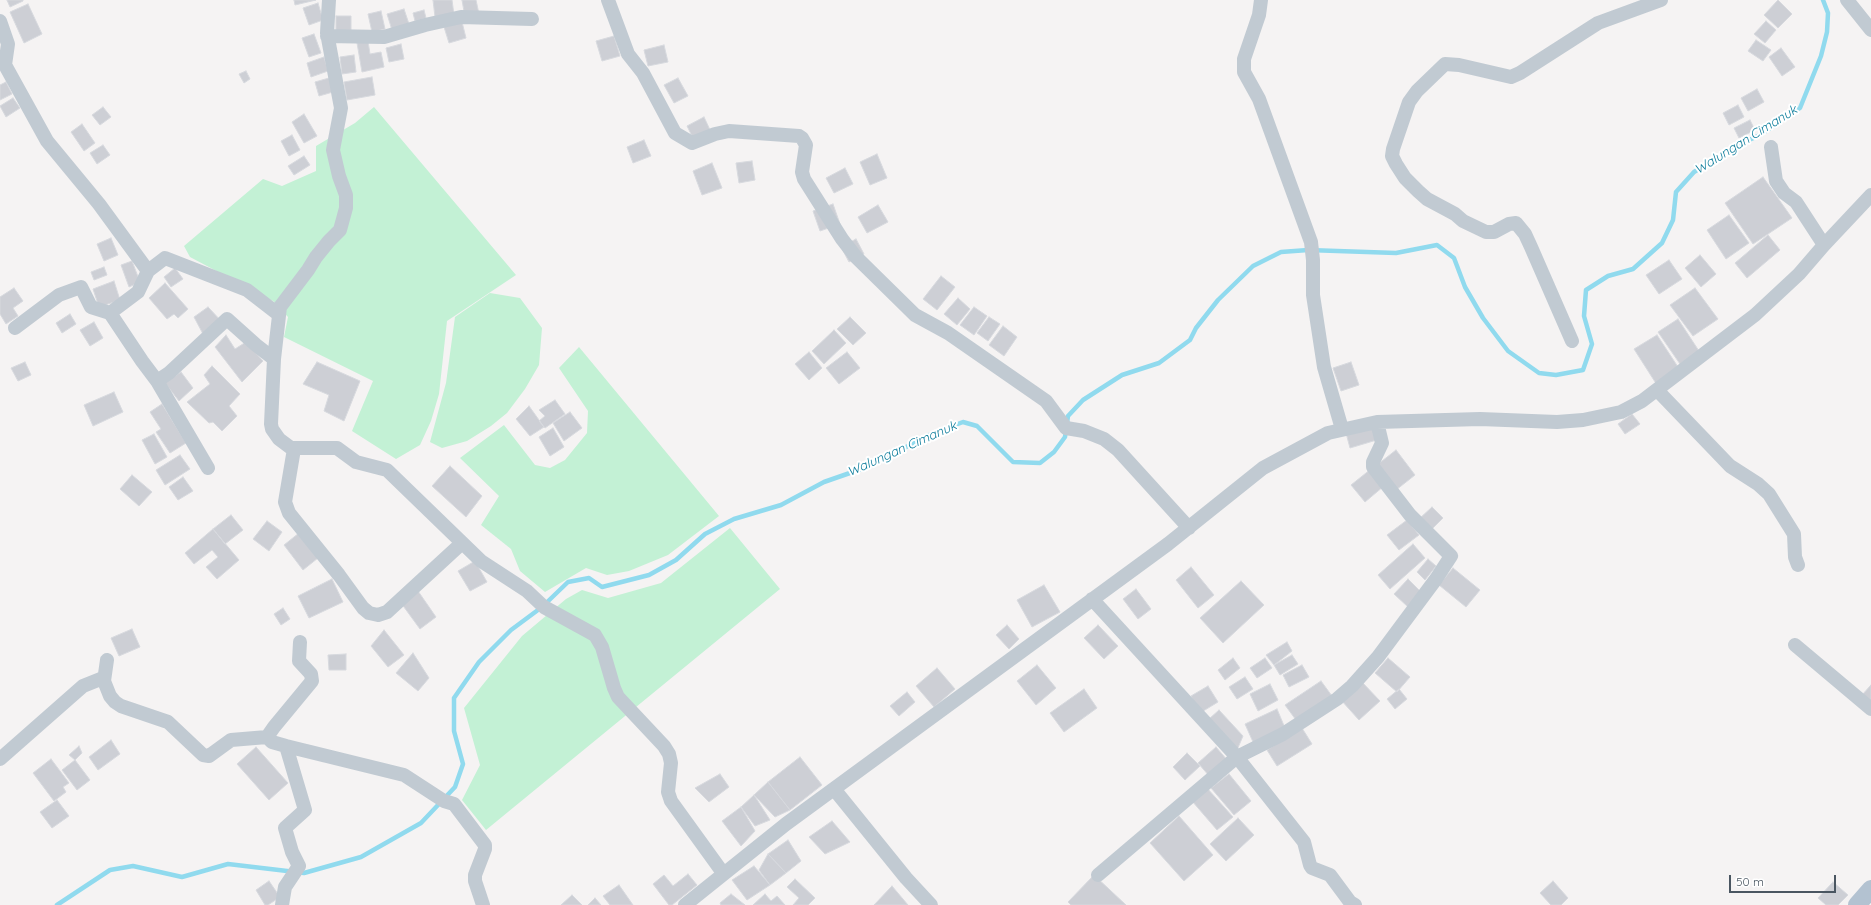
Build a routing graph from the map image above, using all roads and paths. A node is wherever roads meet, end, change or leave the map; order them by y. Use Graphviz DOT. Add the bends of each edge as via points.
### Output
graph roads {
  1 [pos="329,0"];
  2 [pos="608,0"];
  3 [pos="1260,0"];
  4 [pos="1661,0"];
  5 [pos="1847,0"];
  6 [pos="532,19"];
  7 [pos="0,21"];
  8 [pos="1871,30"];
  9 [pos="327,36"];
  10 [pos="1771,147"];
  11 [pos="1871,195"];
  12 [pos="1824,245"];
  13 [pos="148,271"];
  14 [pos="110,313"];
  15 [pos="278,314"];
  16 [pos="15,328"];
  17 [pos="1572,341"];
  18 [pos="274,359"];
  19 [pos="157,381"];
  20 [pos="1657,390"];
  21 [pos="1377,422"];
  22 [pos="1342,429"];
  23 [pos="294,449"];
  24 [pos="208,468"];
  25 [pos="1189,528"];
  26 [pos="462,543"];
  27 [pos="1798,566"];
  28 [pos="1092,599"];
  29 [pos="300,642"];
  30 [pos="1795,645"];
  31 [pos="107,660"];
  32 [pos="104,678"];
  33 [pos="1871,710"];
  34 [pos="270,733"];
  35 [pos="286,746"];
  36 [pos="1237,757"];
  37 [pos="0,759"];
  38 [pos="834,789"];
  39 [pos="724,874"];
  40 [pos="1098,875"];
  41 [pos="1871,889"];
  42 [pos="282,905"];
  43 [pos="483,905"];
  44 [pos="685,905"];
  45 [pos="931,905"];
  46 [pos="1355,905"];
  47 [pos="1857,905"];
  1 -- 9 [label="street"];
  2 -- 25 [label="street" via="628,54 643,73 674,131 695,143 729,131 802,138 806,145 802,172 804,179 856,257 915,315 948,332 1046,401 1066,428 1084,431 1104,439 1118,450"];
  3 -- 22 [label="street" via="1259,15 1244,59 1244,72 1260,99 1312,242 1313,295 1324,367"];
  4 -- 17 [label="street" via="1598,23 1511,77 1445,64 1427,80 1409,102 1393,149 1392,156 1405,178 1427,198 1463,221 1486,232 1494,232 1516,223 1525,234"];
  5 -- 8 [label="street"];
  6 -- 9 [label="street" via="461,17 384,37"];
  7 -- 13 [label="street" via="8,44 5,65 47,140 99,204"];
  9 -- 15 [label="street" via="340,108 333,150 338,176 346,195 346,208 340,230 316,257 280,307"];
  10 -- 12 [label="street" via="1776,181 1784,193 1796,202"];
  11 -- 12 [label="street"];
  12 -- 20 [label="street" via="1800,274 1755,315"];
  13 -- 14 [label="street" via="138,292"];
  13 -- 15 [label="street" via="165,258 247,290"];
  14 -- 16 [label="street" via="91,307 82,286 59,295"];
  14 -- 19 [label="street"];
  15 -- 18 [label="street"];
  18 -- 19 [label="street" via="228,319"];
  18 -- 23 [label="street" via="271,424 279,439"];
  19 -- 24 [label="street"];
  20 -- 21 [label="street" via="1621,412 1583,420 1558,422 1480,418"];
  20 -- 27 [label="street" via="1726,462 1769,494 1794,534"];
  21 -- 22 [label="street"];
  21 -- 36 [label="street" via="1382,446 1372,462 1373,467 1410,515 1451,556 1378,657 1352,686 1337,699 1283,734"];
  22 -- 25 [label="street" via="1328,433 1263,468"];
  23 -- 26 [label="street" via="337,448 356,462 387,470"];
  23 -- 26 [label="street" via="285,502 288,513 369,613 378,615 387,612"];
  25 -- 28 [label="street"];
  26 -- 39 [label="street" via="481,561 527,590 544,607 591,632 599,640 618,697 669,754 671,763 668,792 671,801"];
  28 -- 36 [label="street"];
  28 -- 38 [label="street"];
  29 -- 34 [label="street" via="299,661 313,678"];
  30 -- 33 [label="street"];
  31 -- 32 [label="street"];
  32 -- 34 [label="street" via="110,696 117,704 168,722 206,756 231,740"];
  32 -- 37 [label="street" via="83,686"];
  34 -- 35 [label="street" via="272,742"];
  35 -- 42 [label="street" via="305,810 285,828 299,866 285,887"];
  35 -- 43 [label="street" via="404,776 456,806 485,845 475,875"];
  36 -- 40 [label="street"];
  36 -- 46 [label="street" via="1300,837 1312,868 1330,875"];
  38 -- 39 [label="street"];
  38 -- 45 [label="street"];
  39 -- 44 [label="street"];
  41 -- 47 [label="main road"];
}
